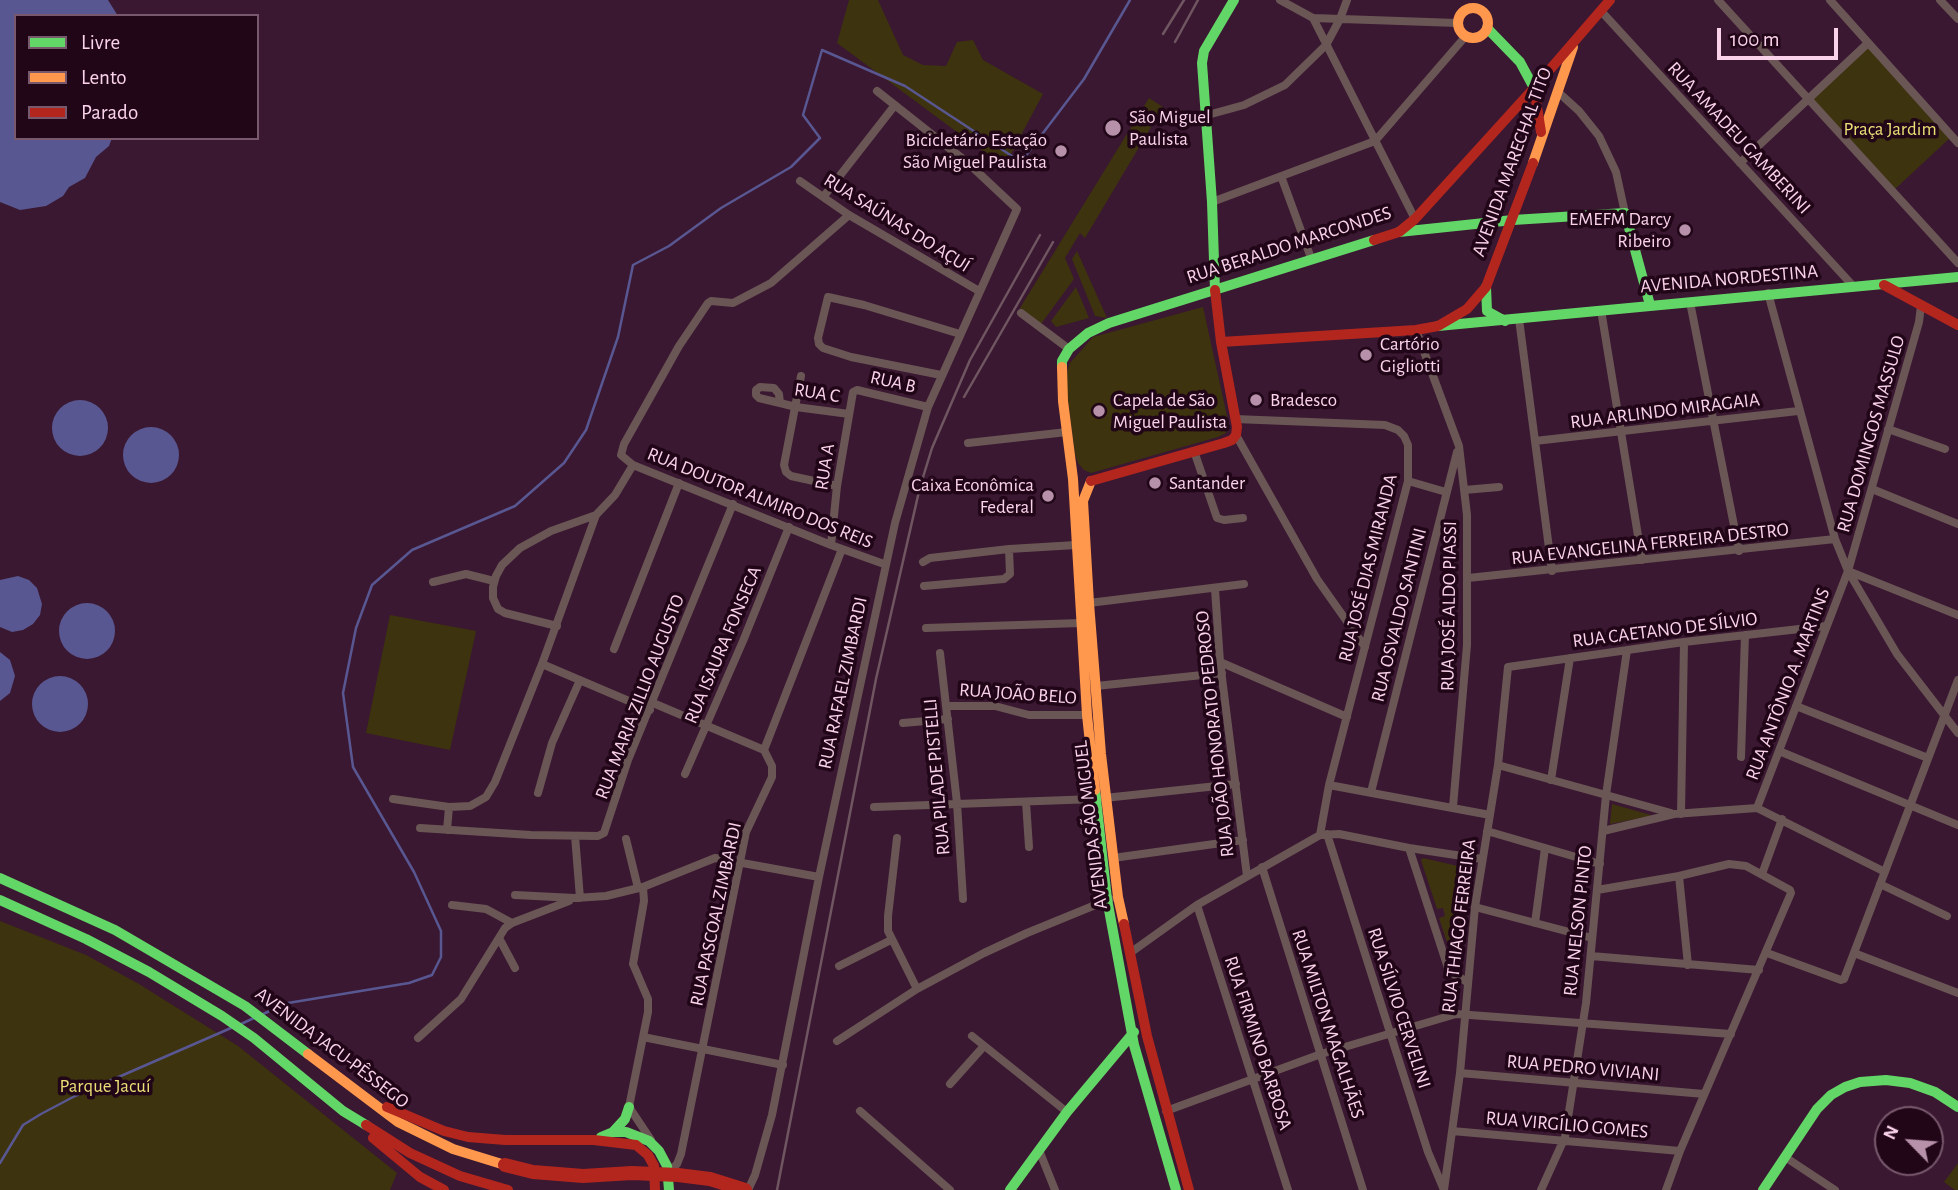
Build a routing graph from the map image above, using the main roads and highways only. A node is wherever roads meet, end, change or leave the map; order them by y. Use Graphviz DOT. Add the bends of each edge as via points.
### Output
graph roads {
  1 [pos="1234,0"];
  2 [pos="1477,4"];
  3 [pos="1606,6"];
  4 [pos="1487,28"];
  5 [pos="1575,41"];
  6 [pos="1534,88"];
  7 [pos="1542,135"];
  8 [pos="1513,220"];
  9 [pos="1399,232"];
  10 [pos="1958,277"];
  11 [pos="1914,281"];
  12 [pos="1884,285"];
  13 [pos="1486,287"];
  14 [pos="1215,290"];
  15 [pos="1650,305"];
  16 [pos="1921,306"];
  17 [pos="1512,320"];
  18 [pos="1958,325"];
  19 [pos="1438,326"];
  20 [pos="1222,342"];
  21 [pos="1069,349"];
  22 [pos="1071,460"];
  23 [pos="1091,481"];
  24 [pos="1100,798"];
  25 [pos="0,878"];
  26 [pos="1112,898"];
  27 [pos="0,900"];
  28 [pos="1143,1021"];
  29 [pos="1132,1034"];
  30 [pos="363,1098"];
  31 [pos="629,1107"];
  32 [pos="1958,1107"];
  33 [pos="343,1111"];
  34 [pos="613,1132"];
  35 [pos="594,1140"];
  36 [pos="444,1190"];
  37 [pos="505,1190"];
  38 [pos="655,1190"];
  39 [pos="669,1190"];
  40 [pos="746,1190"];
  41 [pos="1010,1190"];
  42 [pos="1176,1190"];
  43 [pos="1189,1190"];
  44 [pos="1763,1190"];
  1 -- 14 [label="main road" via="1202,57"];
  2 -- 4 [label="main road" via="1486,16"];
  2 -- 4 [label="main road" via="1463,10 1457,23 1461,33 1478,37"];
  3 -- 5 [label="main road, AVENIDA MARECHAL TITO"];
  4 -- 6 [label="main road" via="1520,62"];
  5 -- 6 [label="main road, RUA BERALDO MARCONDES"];
  5 -- 7 [label="main road, AVENIDA MARECHAL TITO"];
  6 -- 7 [label="main road"];
  6 -- 9 [label="main road, RUA BERALDO MARCONDES"];
  7 -- 8 [label="main road, AVENIDA MARECHAL TITO"];
  8 -- 9 [label="main road"];
  8 -- 13 [label="main road, AVENIDA MARECHAL TITO"];
  8 -- 15 [label="main road" via="1625,213"];
  9 -- 14 [label="main road, RUA BERALDO MARCONDES"];
  10 -- 11 [label="main road, AVENIDA NORDESTINA"];
  11 -- 12 [label="main road, AVENIDA NORDESTINA"];
  11 -- 16 [label="main road"];
  12 -- 15 [label="main road, AVENIDA NORDESTINA"];
  12 -- 16 [label="main road"];
  13 -- 17 [label="main road" via="1487,311"];
  13 -- 19 [label="main road, AVENIDA MARECHAL TITO" via="1467,309"];
  14 -- 20 [label="main road"];
  14 -- 21 [label="main road, RUA BERALDO MARCONDES" via="1109,323"];
  15 -- 17 [label="main road, AVENIDA NORDESTINA"];
  16 -- 18 [label="main road"];
  17 -- 19 [label="main road, AVENIDA MARECHAL TITO"];
  19 -- 20 [label="main road, AVENIDA MARECHAL TITO"];
  20 -- 23 [label="main road" via="1236,419 1232,440"];
  21 -- 22 [label="main road, AVENIDA SÃO MIGUEL" via="1061,368"];
  22 -- 23 [label="main road" via="1077,474"];
  22 -- 24 [label="main road, AVENIDA SÃO MIGUEL" via="1087,715"];
  23 -- 24 [label="main road, AVENIDA SÃO MIGUEL" via="1083,501"];
  24 -- 26 [label="main road, AVENIDA SÃO MIGUEL"];
  24 -- 26 [label="main road, AVENIDA SÃO MIGUEL" via="1113,858"];
  25 -- 30 [label="main road, AVENIDA JACU-PÊSSEGO" via="116,930 245,1006"];
  26 -- 28 [label="main road, AVENIDA SÃO MIGUEL" via="1130,953"];
  26 -- 29 [label="main road, AVENIDA SÃO MIGUEL"];
  27 -- 33 [label="main road, AVENIDA JACU-PÊSSEGO" via="98,945 222,1016"];
  28 -- 29 [label="main road"];
  28 -- 43 [label="main road, AVENIDA SÃO MIGUEL"];
  29 -- 41 [label="main road"];
  29 -- 42 [label="main road, AVENIDA SÃO MIGUEL"];
  30 -- 35 [label="main road" via="468,1137"];
  30 -- 40 [label="main road, AVENIDA JACU-PÊSSEGO, bridge" via="422,1135 505,1166 583,1176 678,1175"];
  31 -- 34 [label="main road"];
  32 -- 44 [label="main road" via="1910,1083 1853,1084 1817,1108"];
  33 -- 36 [label="main road" via="396,1159"];
  33 -- 37 [label="main road, AVENIDA JACU-PÊSSEGO" via="429,1163"];
  34 -- 35 [label="main road"];
  34 -- 39 [label="main road" via="637,1134 659,1151 667,1166"];
  35 -- 38 [label="main road" via="636,1145 654,1166"];
}
